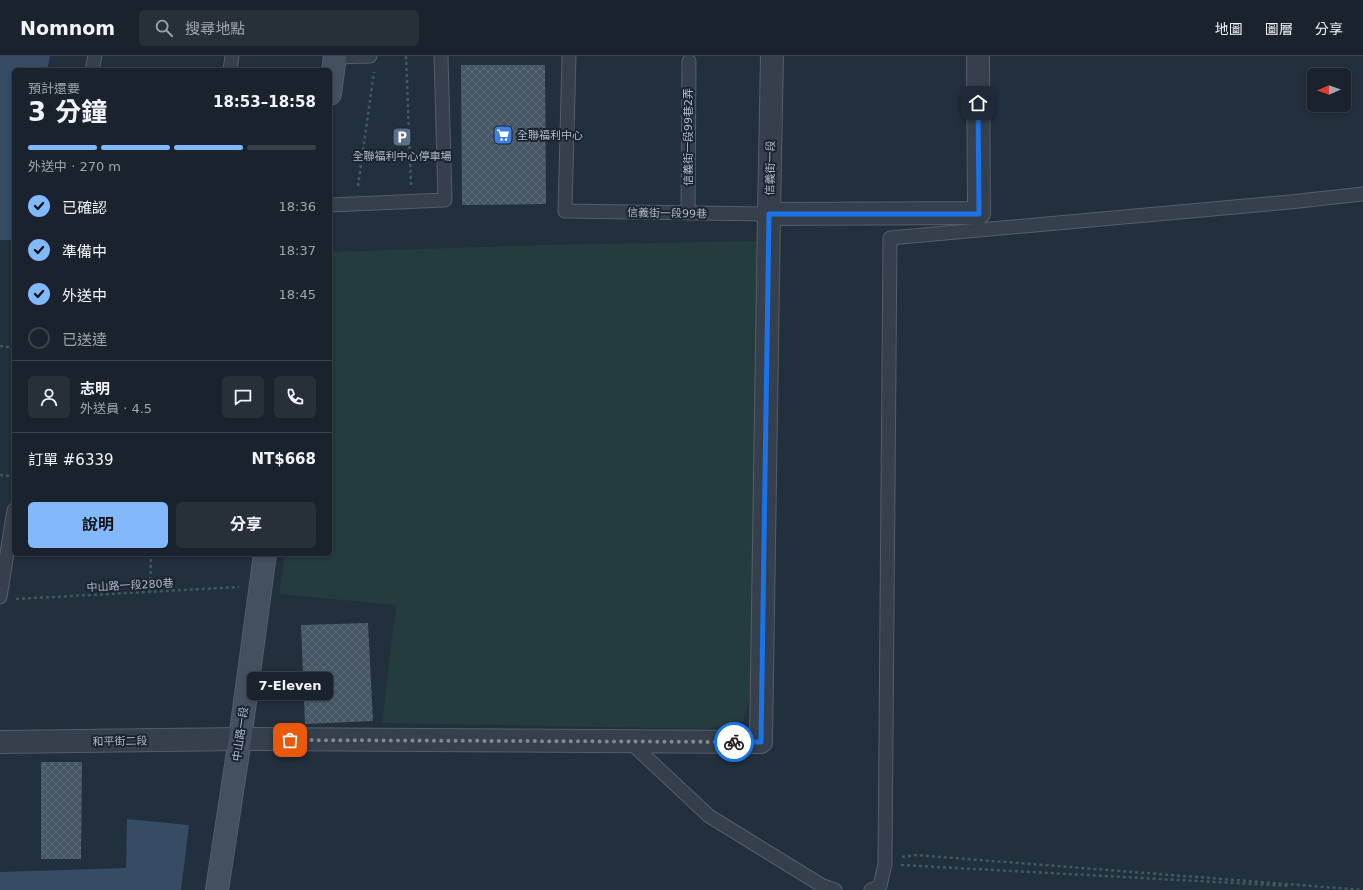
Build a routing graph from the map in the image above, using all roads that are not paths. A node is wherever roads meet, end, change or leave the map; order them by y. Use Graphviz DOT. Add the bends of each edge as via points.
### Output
graph roads {
  1 [pos="95,56"];
  2 [pos="232,56"];
  3 [pos="370,56"];
  4 [pos="441,56"];
  5 [pos="569,56"];
  6 [pos="772,56"];
  7 [pos="978,56"];
  8 [pos="335,57"];
  9 [pos="689,61"];
  10 [pos="92,68"];
  11 [pos="230,68"];
  12 [pos="332,79"];
  13 [pos="1363,194"];
  14 [pos="332,205"];
  15 [pos="688,213"];
  16 [pos="769,214"];
  17 [pos="12,522"];
  18 [pos="265,556"];
  19 [pos="0,597"];
  20 [pos="240,739"];
  21 [pos="0,742"];
  22 [pos="630,742"];
  23 [pos="217,890"];
  24 [pos="836,890"];
  25 [pos="871,890"];
  1 -- 10 [label="lane"];
  2 -- 11 [label="lane"];
  3 -- 8 [label="lane"];
  4 -- 14 [label="lane" via="445,200"];
  5 -- 15 [label="lane, 信義街一段99巷" via="565,211"];
  6 -- 16 [label="street, 信義街一段"];
  7 -- 16 [label="street" via="979,214"];
  8 -- 12 [label="main road"];
  9 -- 15 [label="lane, 信義街一段99巷2弄"];
  13 -- 25 [label="lane" via="890,238 885,864 880,886"];
  15 -- 16 [label="lane, 信義街一段99巷"];
  16 -- 22 [label="street, 信義街一段" via="761,742"];
  17 -- 19 [label="lane"];
  18 -- 20 [label="main road, 中山路一段"];
  20 -- 21 [label="street, 和平街二段"];
  20 -- 22 [label="street, 信義街一段"];
  20 -- 23 [label="main road, 中山路一段"];
  22 -- 24 [label="lane" via="709,816 821,885"];
}
